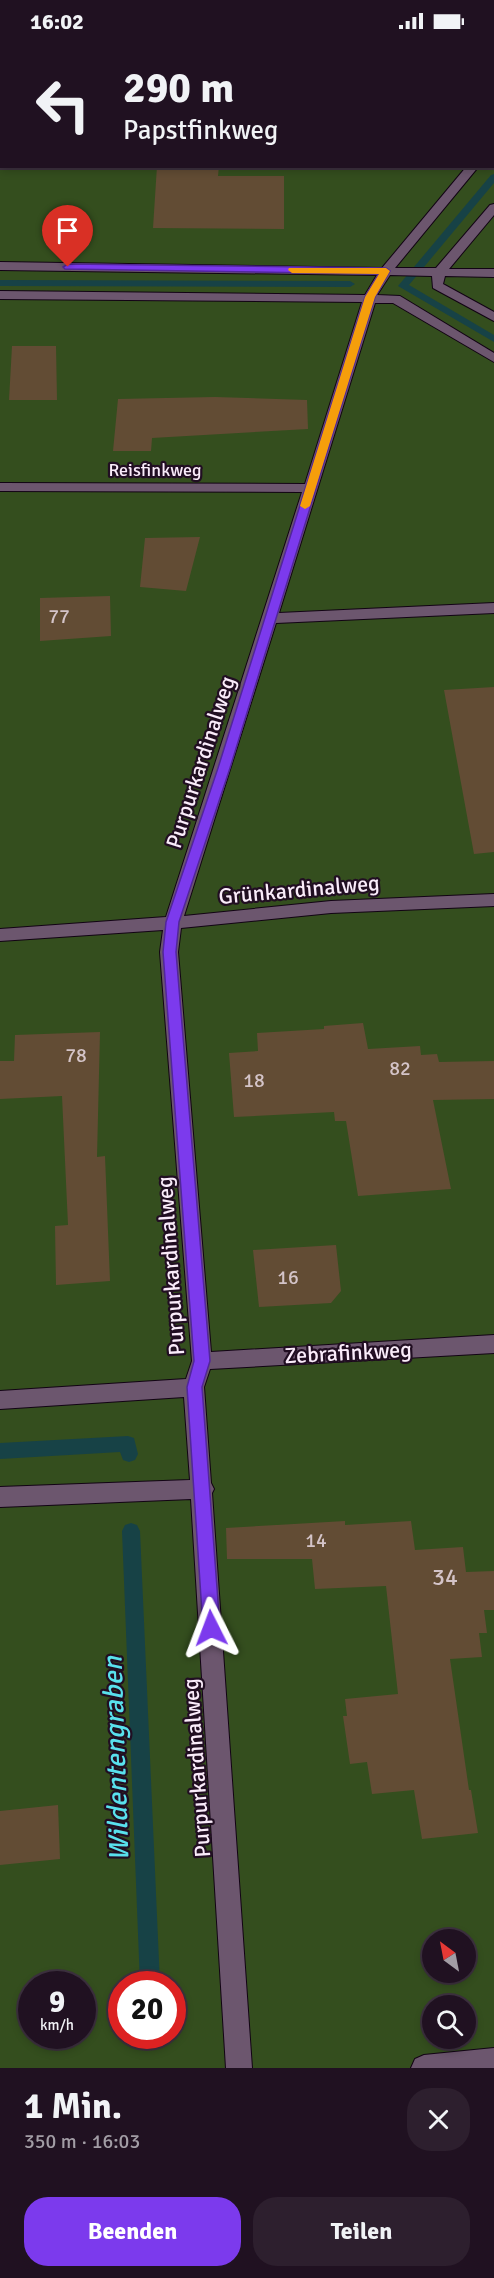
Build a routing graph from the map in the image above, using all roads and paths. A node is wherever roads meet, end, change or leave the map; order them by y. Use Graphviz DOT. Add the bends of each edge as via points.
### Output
graph roads {
  1 [pos="472,168"];
  2 [pos="494,207"];
  3 [pos="0,266"];
  4 [pos="386,271"];
  5 [pos="439,273"];
  6 [pos="494,273"];
  7 [pos="0,294"];
  8 [pos="370,297"];
  9 [pos="494,317"];
  10 [pos="494,358"];
  11 [pos="0,487"];
  12 [pos="310,488"];
  13 [pos="494,608"];
  14 [pos="271,618"];
  15 [pos="494,900"];
  16 [pos="173,922"];
  17 [pos="0,935"];
  18 [pos="494,1344"];
  19 [pos="202,1361"];
  20 [pos="194,1387"];
  21 [pos="0,1400"];
  22 [pos="203,1489"];
  23 [pos="0,1497"];
  24 [pos="494,2061"];
  25 [pos="239,2068"];
  26 [pos="424,2068"];
  1 -- 4 [label="lane, Purpurkardinalweg"];
  2 -- 5 [label="lane"];
  3 -- 4 [label="lane"];
  4 -- 5 [label="lane"];
  4 -- 8 [label="lane, Purpurkardinalweg"];
  5 -- 6 [label="lane"];
  5 -- 9 [label="lane" via="437,285"];
  7 -- 8 [label="lane"];
  8 -- 10 [label="lane" via="396,298"];
  8 -- 12 [label="lane, Purpurkardinalweg"];
  11 -- 12 [label="lane, Reisfinkweg"];
  12 -- 14 [label="lane, Purpurkardinalweg"];
  13 -- 14 [label="lane"];
  14 -- 16 [label="lane, Purpurkardinalweg"];
  15 -- 16 [label="lane, Grünkardinalweg" via="331,907"];
  16 -- 17 [label="lane, Grünkardinalweg"];
  16 -- 19 [label="lane, Purpurkardinalweg" via="169,952"];
  18 -- 19 [label="lane, Zebrafinkweg"];
  19 -- 20 [label="lane, Purpurkardinalweg"];
  20 -- 21 [label="lane"];
  20 -- 22 [label="lane, Purpurkardinalweg"];
  22 -- 23 [label="lane"];
  22 -- 25 [label="lane, Purpurkardinalweg"];
  24 -- 26 [label="lane"];
}
